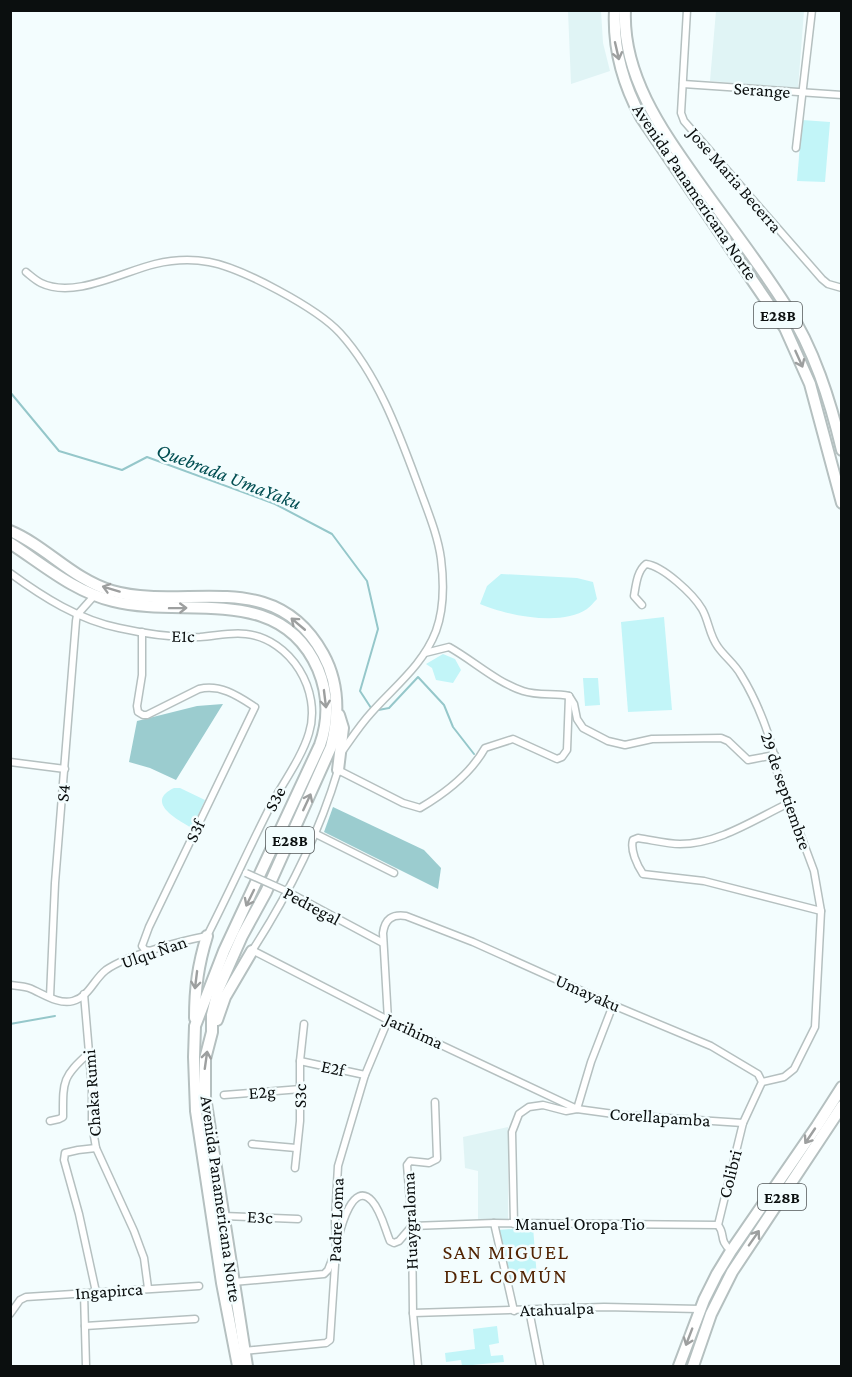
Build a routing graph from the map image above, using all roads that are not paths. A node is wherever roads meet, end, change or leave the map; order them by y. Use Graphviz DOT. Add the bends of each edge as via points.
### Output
graph roads {
  1 [pos="615,10"];
  2 [pos="625,10"];
  3 [pos="687,10"];
  4 [pos="812,10"];
  5 [pos="683,84"];
  6 [pos="803,93"];
  7 [pos="842,95"];
  8 [pos="796,148"];
  9 [pos="26,272"];
  10 [pos="842,288"];
  11 [pos="842,450"];
  12 [pos="842,503"];
  13 [pos="10,531"];
  14 [pos="10,543"];
  15 [pos="10,573"];
  16 [pos="94,596"];
  17 [pos="642,605"];
  18 [pos="77,615"];
  19 [pos="142,632"];
  20 [pos="425,653"];
  21 [pos="569,696"];
  22 [pos="336,707"];
  23 [pos="311,726"];
  24 [pos="341,753"];
  25 [pos="775,754"];
  26 [pos="10,762"];
  27 [pos="65,769"];
  28 [pos="338,770"];
  29 [pos="789,803"];
  30 [pos="314,833"];
  31 [pos="243,872"];
  32 [pos="394,873"];
  33 [pos="286,891"];
  34 [pos="821,911"];
  35 [pos="207,936"];
  36 [pos="383,943"];
  37 [pos="252,950"];
  38 [pos="151,951"];
  39 [pos="10,985"];
  40 [pos="84,994"];
  41 [pos="50,998"];
  42 [pos="613,1005"];
  43 [pos="388,1020"];
  44 [pos="304,1024"];
  45 [pos="195,1026"];
  46 [pos="212,1032"];
  47 [pos="89,1053"];
  48 [pos="300,1061"];
  49 [pos="365,1075"];
  50 [pos="762,1082"];
  51 [pos="842,1086"];
  52 [pos="301,1089"];
  53 [pos="224,1095"];
  54 [pos="435,1102"];
  55 [pos="842,1106"];
  56 [pos="577,1109"];
  57 [pos="50,1121"];
  58 [pos="743,1123"];
  59 [pos="252,1144"];
  60 [pos="96,1148"];
  61 [pos="296,1148"];
  62 [pos="295,1168"];
  63 [pos="222,1215"];
  64 [pos="298,1219"];
  65 [pos="494,1223"];
  66 [pos="514,1224"];
  67 [pos="718,1225"];
  68 [pos="412,1226"];
  69 [pos="336,1250"];
  70 [pos="731,1251"];
  71 [pos="233,1282"];
  72 [pos="199,1286"];
  73 [pos="148,1288"];
  74 [pos="96,1292"];
  75 [pos="84,1293"];
  76 [pos="700,1309"];
  77 [pos="529,1310"];
  78 [pos="514,1311"];
  79 [pos="413,1313"];
  80 [pos="10,1314"];
  81 [pos="195,1320"];
  82 [pos="85,1326"];
  83 [pos="243,1351"];
  84 [pos="86,1366"];
  85 [pos="238,1366"];
  86 [pos="247,1366"];
  87 [pos="418,1366"];
  88 [pos="540,1366"];
  89 [pos="679,1366"];
  90 [pos="693,1366"];
  1 -- 12 [label="highway, Avenida Panamericana Norte / E28B, one-way" via="615,41 627,88 641,117 785,328 810,384"];
  2 -- 11 [label="highway, Avenida Panamericana Norte / E28B" via="627,40 647,104 808,344"];
  3 -- 5 [label="street, Jose Maria Becerra"];
  4 -- 6 [label="street"];
  5 -- 6 [label="street, Serange"];
  5 -- 10 [label="street, Jose Maria Becerra" via="684,121 822,279"];
  6 -- 7 [label="street, Serange"];
  6 -- 8 [label="street"];
  9 -- 20 [label="street" via="42,283 69,288 156,264 212,262 289,295 338,331 377,390 401,438 432,521 441,557 443,594 436,630"];
  22 -- 13 [label="highway, Avenida Panamericana Norte / E28B, one-way" via="333,678 319,648 298,623 275,608 230,596 159,597 114,591 82,577"];
  14 -- 16 [label="highway, Avenida Panamericana Norte / E28B" via="66,582"];
  15 -- 18 [label="street, E1c"];
  16 -- 18 [label="street"];
  16 -- 45 [label="highway, Avenida Panamericana Norte / E28B, one-way" via="147,607 225,608 262,616 297,638 315,662 322,682 326,719 320,745 224,951"];
  17 -- 25 [label="street, 29 de septiembre" via="634,596 638,576 646,564 677,581 692,595 703,610 717,646 741,675"];
  18 -- 19 [label="street, E1c"];
  18 -- 27 [label="street, S4"];
  19 -- 23 [label="street, E1c" via="169,636 246,634 272,644 304,676 313,706"];
  19 -- 38 [label="street, S3f" via="137,706 142,715 208,687 235,694 255,707 149,927 142,946"];
  20 -- 21 [label="street" via="449,647 521,691"];
  20 -- 24 [label="street"];
  21 -- 25 [label="street" via="583,728 608,741 626,745 652,739 721,738 748,760"];
  21 -- 28 [label="street" via="567,750 562,757 557,759 513,739 485,748 468,770 420,808"];
  22 -- 24 [label="highway" via="343,728"];
  46 -- 22 [label="highway, Avenida Panamericana Norte / E28B, one-way" via="218,990 321,771 333,737"];
  23 -- 31 [label="street, S3e"];
  24 -- 28 [label="highway"];
  25 -- 29 [label="street, 29 de septiembre" via="776,769"];
  26 -- 27 [label="street"];
  27 -- 41 [label="street, S4"];
  28 -- 30 [label="street"];
  29 -- 34 [label="street, 29 de septiembre" via="814,871"];
  29 -- 34 [label="street" via="699,842 679,844 638,838 631,844 643,874 705,881"];
  30 -- 32 [label="street"];
  30 -- 33 [label="street"];
  31 -- 33 [label="street, Pedregal, bridge"];
  31 -- 35 [label="street, S3e"];
  33 -- 36 [label="street, Pedregal"];
  33 -- 37 [label="street"];
  34 -- 50 [label="street, 29 de septiembre" via="815,1027 794,1069 784,1077"];
  35 -- 38 [label="street, Ulqu Ñan"];
  35 -- 45 [label="highway, one-way" via="195,983"];
  36 -- 42 [label="street, Umayaku" via="388,919 406,916"];
  36 -- 43 [label="street"];
  37 -- 43 [label="street, Jarihima"];
  37 -- 46 [label="highway" via="225,998"];
  38 -- 40 [label="street, Ulqu Ñan" via="105,971"];
  39 -- 41 [label="street" via="26,987"];
  40 -- 41 [label="street" via="74,1001"];
  40 -- 47 [label="street, Chaka Rumi"];
  42 -- 50 [label="street, Umayaku" via="711,1046 758,1074"];
  42 -- 56 [label="street"];
  43 -- 49 [label="street, Padre Loma"];
  43 -- 56 [label="street, Jarihima"];
  44 -- 48 [label="street, S3c"];
  45 -- 85 [label="highway, Avenida Panamericana Norte / E28B" via="196,1111"];
  63 -- 46 [label="highway, Avenida Panamericana Norte / E28B, one-way" via="205,1097 205,1059"];
  47 -- 57 [label="street" via="66,1076 63,1117"];
  47 -- 60 [label="street, Chaka Rumi"];
  48 -- 49 [label="street, E2f"];
  48 -- 52 [label="street, S3c"];
  49 -- 69 [label="street, Padre Loma" via="338,1166"];
  50 -- 58 [label="street"];
  51 -- 70 [label="highway, E28B, one-way"];
  52 -- 53 [label="street, E2g"];
  52 -- 61 [label="street, S3c"];
  54 -- 68 [label="street, Huaygraloma" via="437,1159 429,1163 410,1161 407,1165"];
  90 -- 55 [label="highway, E28B, one-way" via="711,1314 736,1265"];
  56 -- 58 [label="street, Corellapamba"];
  56 -- 66 [label="street" via="566,1111 543,1105 529,1107 519,1114 512,1132"];
  58 -- 67 [label="street, Colibri"];
  59 -- 61 [label="street"];
  60 -- 73 [label="street, Chaka Rumi" via="144,1258"];
  60 -- 74 [label="street" via="65,1154 63,1160"];
  61 -- 62 [label="street, S3c"];
  63 -- 64 [label="street, E3c"];
  63 -- 71 [label="highway, Avenida Panamericana Norte / E28B"];
  65 -- 66 [label="street, Manuel Oropa Tio"];
  65 -- 68 [label="street, Manuel Oropa Tio"];
  65 -- 78 [label="street"];
  66 -- 67 [label="street, Manuel Oropa Tio"];
  67 -- 70 [label="street" via="723,1243"];
  68 -- 69 [label="street" via="399,1241 390,1241 376,1206 370,1198 363,1197 349,1206"];
  68 -- 79 [label="street, Huaygraloma"];
  69 -- 71 [label="street" via="324,1274"];
  69 -- 83 [label="street, Padre Loma" via="330,1340"];
  70 -- 76 [label="highway, E28B"];
  71 -- 83 [label="highway, Avenida Panamericana Norte / E28B"];
  72 -- 73 [label="street, Ingapirca"];
  73 -- 74 [label="street, Ingapirca"];
  74 -- 75 [label="street, Ingapirca"];
  75 -- 80 [label="street, Ingapirca" via="26,1298"];
  75 -- 82 [label="street"];
  76 -- 77 [label="street, Atahualpa"];
  76 -- 89 [label="highway, E28B, one-way"];
  77 -- 78 [label="street, Atahualpa"];
  77 -- 88 [label="street"];
  78 -- 79 [label="street, Atahualpa"];
  79 -- 87 [label="street, Huaygraloma"];
  81 -- 82 [label="street"];
  82 -- 84 [label="street"];
  83 -- 86 [label="highway, Avenida Panamericana Norte / E28B"];
}
